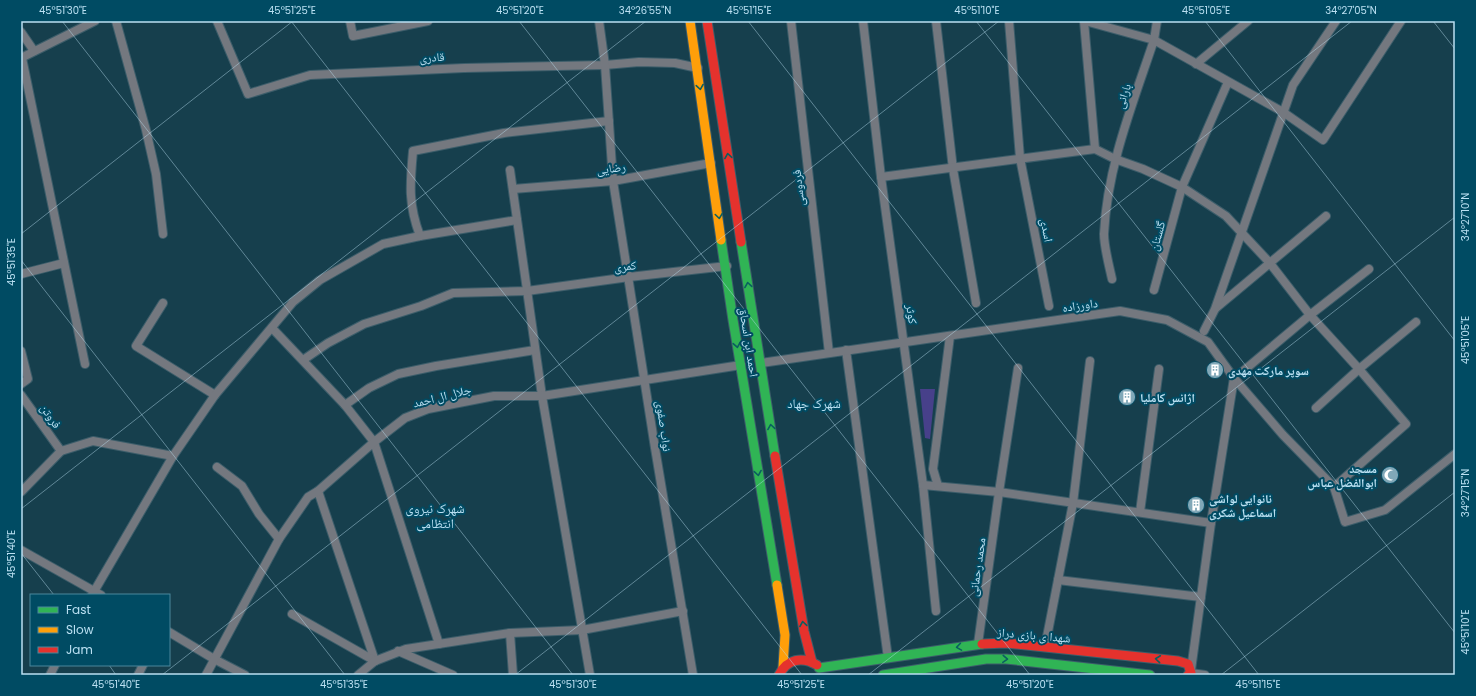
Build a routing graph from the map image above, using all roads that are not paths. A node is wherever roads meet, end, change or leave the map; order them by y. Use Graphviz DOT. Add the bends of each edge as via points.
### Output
graph roads {
  1 [pos="95,21"];
  2 [pos="116,21"];
  3 [pos="217,21"];
  4 [pos="350,21"];
  5 [pos="427,21"];
  6 [pos="599,21"];
  7 [pos="690,21"];
  8 [pos="791,21"];
  9 [pos="863,21"];
  10 [pos="936,21"];
  11 [pos="1009,21"];
  12 [pos="1084,21"];
  13 [pos="1157,21"];
  14 [pos="1248,21"];
  15 [pos="1336,21"];
  16 [pos="1401,21"];
  17 [pos="708,25"];
  18 [pos="21,32"];
  19 [pos="692,32"];
  20 [pos="1154,40"];
  21 [pos="34,51"];
  22 [pos="21,58"];
  23 [pos="1196,64"];
  24 [pos="605,65"];
  25 [pos="698,68"];
  26 [pos="714,68"];
  27 [pos="1228,82"];
  28 [pos="1283,112"];
  29 [pos="609,121"];
  30 [pos="1095,149"];
  31 [pos="1020,158"];
  32 [pos="1115,159"];
  33 [pos="712,163"];
  34 [pos="953,169"];
  35 [pos="510,170"];
  36 [pos="881,177"];
  37 [pos="613,181"];
  38 [pos="1182,187"];
  39 [pos="513,188"];
  40 [pos="1326,216"];
  41 [pos="517,220"];
  42 [pos="1242,233"];
  43 [pos="163,234"];
  44 [pos="420,236"];
  45 [pos="1269,262"];
  46 [pos="64,263"];
  47 [pos="727,266"];
  48 [pos="1369,269"];
  49 [pos="21,274"];
  50 [pos="629,277"];
  51 [pos="1112,279"];
  52 [pos="1154,290"];
  53 [pos="527,291"];
  54 [pos="163,302"];
  55 [pos="976,303"];
  56 [pos="1050,306"];
  57 [pos="1215,309"];
  58 [pos="1310,315"];
  59 [pos="1416,322"];
  60 [pos="272,328"];
  61 [pos="1204,331"];
  62 [pos="950,336"];
  63 [pos="904,342"];
  64 [pos="535,350"];
  65 [pos="846,350"];
  66 [pos="21,351"];
  67 [pos="829,353"];
  68 [pos="303,360"];
  69 [pos="1090,361"];
  70 [pos="761,363"];
  71 [pos="85,364"];
  72 [pos="741,365"];
  73 [pos="1018,368"];
  74 [pos="1159,369"];
  75 [pos="1359,369"];
  76 [pos="1242,372"];
  77 [pos="1234,378"];
  78 [pos="645,381"];
  79 [pos="21,384"];
  80 [pos="21,395"];
  81 [pos="215,395"];
  82 [pos="542,396"];
  83 [pos="346,406"];
  84 [pos="1316,408"];
  85 [pos="374,442"];
  86 [pos="60,451"];
  87 [pos="1455,454"];
  88 [pos="173,456"];
  89 [pos="217,467"];
  90 [pos="923,485"];
  91 [pos="938,486"];
  92 [pos="1334,487"];
  93 [pos="318,491"];
  94 [pos="21,492"];
  95 [pos="999,492"];
  96 [pos="1073,503"];
  97 [pos="1140,512"];
  98 [pos="1211,523"];
  99 [pos="279,539"];
  100 [pos="21,550"];
  101 [pos="1058,580"];
  102 [pos="96,594"];
  103 [pos="1201,597"];
  104 [pos="683,611"];
  105 [pos="936,611"];
  106 [pos="292,614"];
  107 [pos="582,630"];
  108 [pos="170,633"];
  109 [pos="510,633"];
  110 [pos="439,644"];
  111 [pos="978,644"];
  112 [pos="1045,647"];
  113 [pos="398,651"];
  114 [pos="888,658"];
  115 [pos="214,659"];
  116 [pos="375,660"];
  117 [pos="54,666"];
  118 [pos="142,666"];
  119 [pos="818,668"];
  120 [pos="779,673"];
  121 [pos="1114,673"];
  122 [pos="1190,674"];
  123 [pos="50,675"];
  124 [pos="138,675"];
  125 [pos="206,675"];
  126 [pos="245,675"];
  127 [pos="358,675"];
  128 [pos="453,675"];
  129 [pos="513,675"];
  130 [pos="590,675"];
  131 [pos="693,675"];
  132 [pos="883,675"];
  133 [pos="1150,675"];
  134 [pos="1205,675"];
  1 -- 21 [label="street"];
  2 -- 43 [label="street" via="156,174"];
  3 -- 24 [label="street, قادری" via="248,94 310,75"];
  4 -- 5 [label="street" via="353,36"];
  6 -- 24 [label="street, نواب صفوی"];
  7 -- 19 [label="main road, احمد ابن اسحاق"];
  8 -- 67 [label="street, فردوسی"];
  9 -- 36 [label="street, کوثر"];
  10 -- 34 [label="street"];
  11 -- 31 [label="street, اسدی"];
  12 -- 20 [label="street"];
  12 -- 30 [label="street"];
  13 -- 20 [label="street, بارانی"];
  14 -- 23 [label="street"];
  15 -- 28 [label="street" via="1293,85"];
  16 -- 28 [label="street" via="1323,140"];
  17 -- 19 [label="main road" via="706,35 702,37 697,37"];
  17 -- 26 [label="main road, احمد ابن اسحاق"];
  18 -- 21 [label="street"];
  19 -- 25 [label="main road, احمد ابن اسحاق"];
  20 -- 23 [label="street"];
  20 -- 32 [label="street, بارانی"];
  21 -- 22 [label="street"];
  22 -- 46 [label="street"];
  23 -- 27 [label="street"];
  24 -- 25 [label="street, قادری" via="639,62 675,63"];
  24 -- 29 [label="street, نواب صفوی"];
  25 -- 26 [label="main road" via="702,60 710,60"];
  25 -- 33 [label="main road, احمد ابن اسحاق, one-way"];
  70 -- 26 [label="main road, احمد ابن اسحاق, one-way"];
  27 -- 28 [label="street"];
  27 -- 38 [label="street, گلستان"];
  28 -- 42 [label="street"];
  29 -- 37 [label="street, نواب صفوی"];
  29 -- 44 [label="street" via="504,133 413,151 410,188 414,219"];
  30 -- 31 [label="street"];
  30 -- 32 [label="street"];
  31 -- 34 [label="street"];
  31 -- 56 [label="street, اسدی"];
  32 -- 38 [label="street"];
  32 -- 51 [label="street, بارانی" via="1104,236"];
  33 -- 37 [label="street, رضایی"];
  33 -- 47 [label="main road, احمد ابن اسحاق, one-way"];
  34 -- 36 [label="street"];
  34 -- 55 [label="street"];
  35 -- 39 [label="street"];
  36 -- 63 [label="street, کوثر"];
  37 -- 39 [label="street, رضایی"];
  37 -- 50 [label="street, نواب صفوی"];
  38 -- 42 [label="street" via="1226,216"];
  38 -- 52 [label="street, گلستان"];
  39 -- 41 [label="street"];
  40 -- 45 [label="street"];
  41 -- 44 [label="street"];
  41 -- 53 [label="street"];
  42 -- 45 [label="street"];
  42 -- 57 [label="street"];
  44 -- 60 [label="street" via="383,244 320,280 293,302"];
  45 -- 57 [label="street"];
  45 -- 58 [label="street"];
  46 -- 49 [label="street"];
  46 -- 71 [label="street"];
  47 -- 50 [label="street, کمری"];
  47 -- 72 [label="main road, احمد ابن اسحاق, one-way"];
  48 -- 58 [label="street"];
  50 -- 53 [label="street, کمری"];
  50 -- 78 [label="street, نواب صفوی"];
  53 -- 64 [label="street"];
  53 -- 68 [label="street, کمری" via="453,293 364,324"];
  54 -- 81 [label="street" via="136,346"];
  57 -- 61 [label="street"];
  58 -- 75 [label="street"];
  58 -- 76 [label="street"];
  59 -- 75 [label="street"];
  60 -- 68 [label="street"];
  60 -- 81 [label="street"];
  62 -- 63 [label="street, داورزاده"];
  62 -- 77 [label="street, داورزاده" via="1120,312 1167,320 1208,342"];
  62 -- 91 [label="street" via="933,469"];
  63 -- 65 [label="street, داورزاده"];
  63 -- 90 [label="street, کوثر"];
  64 -- 82 [label="street"];
  64 -- 83 [label="street" via="398,374 370,388"];
  65 -- 67 [label="street, داورزاده"];
  65 -- 114 [label="street"];
  66 -- 79 [label="street" via="28,378"];
  67 -- 70 [label="street, داورزاده"];
  68 -- 83 [label="street"];
  69 -- 96 [label="street"];
  119 -- 70 [label="main road, احمد ابن اسحاق, one-way" via="804,631"];
  72 -- 78 [label="street, جلال ال احمد"];
  72 -- 120 [label="main road, احمد ابن اسحاق, one-way" via="785,635"];
  73 -- 95 [label="street, محمد رحمانی"];
  74 -- 97 [label="street"];
  75 -- 84 [label="street"];
  75 -- 92 [label="street" via="1406,424"];
  77 -- 92 [label="street, داورزاده" via="1283,435"];
  77 -- 98 [label="street"];
  78 -- 82 [label="street, جلال ال احمد"];
  78 -- 104 [label="street, نواب صفوی"];
  80 -- 86 [label="street, فروتن"];
  81 -- 88 [label="street"];
  82 -- 85 [label="street, جلال ال احمد" via="494,396 428,410 405,418"];
  82 -- 107 [label="street"];
  83 -- 85 [label="street"];
  85 -- 93 [label="street, جلال ال احمد"];
  85 -- 110 [label="street"];
  86 -- 88 [label="street" via="93,441"];
  86 -- 94 [label="street"];
  87 -- 92 [label="street" via="1385,510 1345,522"];
  88 -- 102 [label="street"];
  89 -- 99 [label="street" via="242,486 259,514"];
  90 -- 91 [label="street"];
  90 -- 105 [label="street, کوثر"];
  91 -- 95 [label="street"];
  93 -- 99 [label="street, جلال ال احمد" via="308,497"];
  93 -- 116 [label="street"];
  95 -- 96 [label="street"];
  95 -- 111 [label="street, محمد رحمانی"];
  96 -- 97 [label="street"];
  96 -- 101 [label="street"];
  97 -- 98 [label="street"];
  98 -- 103 [label="street"];
  99 -- 115 [label="street, جلال ال احمد"];
  100 -- 102 [label="street"];
  101 -- 103 [label="street"];
  101 -- 112 [label="street"];
  103 -- 122 [label="street"];
  104 -- 107 [label="street"];
  104 -- 131 [label="street, نواب صفوی"];
  106 -- 116 [label="street"];
  107 -- 109 [label="street"];
  107 -- 130 [label="street"];
  108 -- 115 [label="street"];
  109 -- 110 [label="street"];
  109 -- 129 [label="street"];
  110 -- 113 [label="street"];
  111 -- 112 [label="main road, شهدا ی بازی دراز" via="1006,643"];
  111 -- 114 [label="main road, شهدا ی بازی دراز, one-way"];
  122 -- 112 [label="main road, شهدا ی بازی دراز, one-way" via="1188,664 1178,661"];
  113 -- 116 [label="street"];
  113 -- 128 [label="street"];
  114 -- 119 [label="main road, شهدا ی بازی دراز"];
  115 -- 125 [label="street, جلال ال احمد"];
  115 -- 126 [label="street"];
  116 -- 127 [label="street"];
  117 -- 123 [label="street"];
  118 -- 124 [label="street"];
  119 -- 120 [label="main road, شهدا ی بازی دراز" via="805,659 797,659"];
  132 -- 121 [label="main road, one-way" via="986,659 1006,659"];
  121 -- 133 [label="main road"];
  122 -- 134 [label="street"];
}
